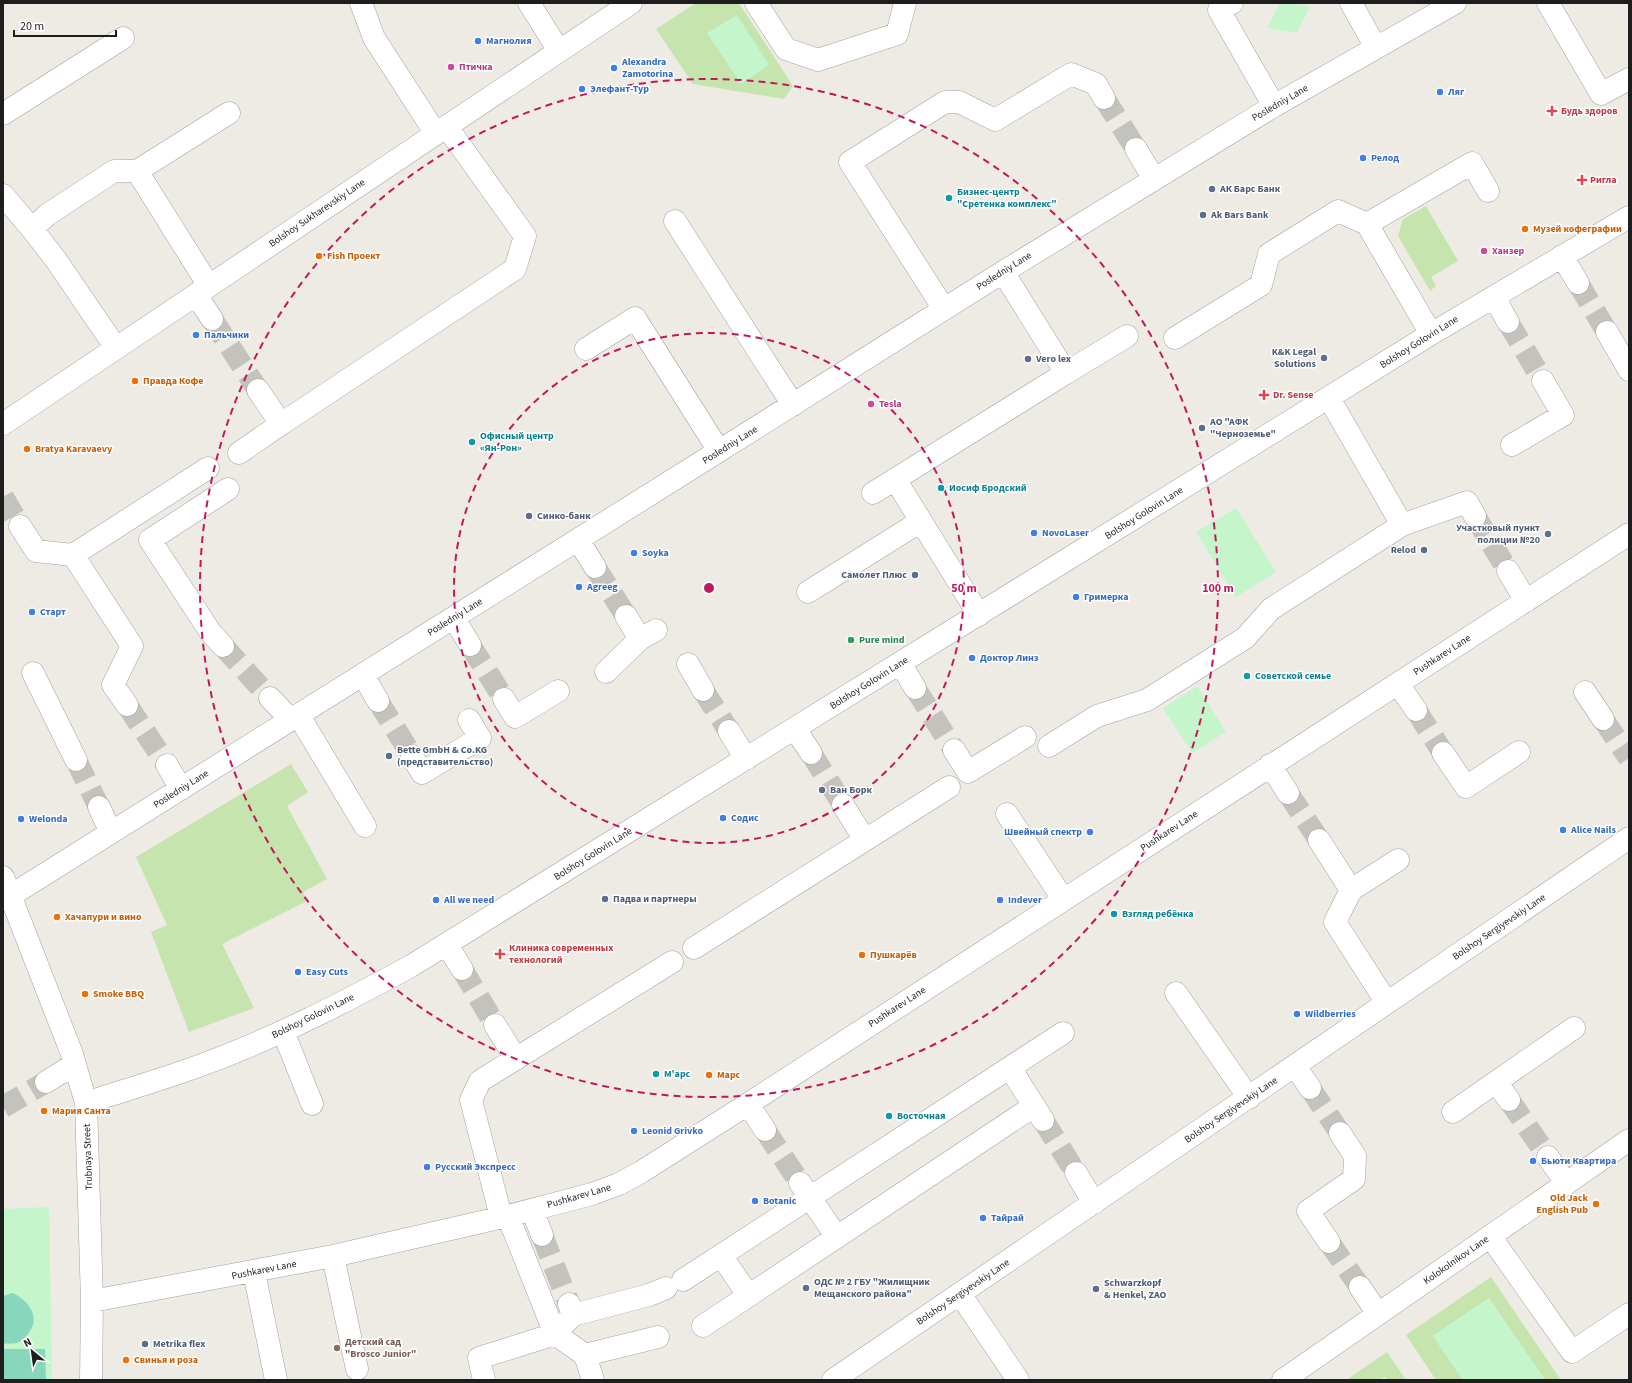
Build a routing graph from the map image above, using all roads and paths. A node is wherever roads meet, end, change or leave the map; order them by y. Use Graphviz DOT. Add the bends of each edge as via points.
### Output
graph roads {
  1 [pos="361,3"];
  2 [pos="528,3"];
  3 [pos="631,3"];
  4 [pos="756,3"];
  5 [pos="905,3"];
  6 [pos="1232,3"];
  7 [pos="1351,3"];
  8 [pos="1455,3"];
  9 [pos="1548,3"];
  10 [pos="123,38"];
  11 [pos="1376,48"];
  12 [pos="559,51"];
  13 [pos="1629,79"];
  14 [pos="1104,98"];
  15 [pos="1274,106"];
  16 [pos="229,113"];
  17 [pos="3,114"];
  18 [pos="441,130"];
  19 [pos="1136,148"];
  20 [pos="137,172"];
  21 [pos="1154,179"];
  22 [pos="1488,191"];
  23 [pos="3,195"];
  24 [pos="1629,217"];
  25 [pos="675,221"];
  26 [pos="1367,224"];
  27 [pos="32,229"];
  28 [pos="1562,256"];
  29 [pos="1002,272"];
  30 [pos="1578,283"];
  31 [pos="202,290"];
  32 [pos="1494,297"];
  33 [pos="944,309"];
  34 [pos="212,318"];
  35 [pos="1508,322"];
  36 [pos="1607,332"];
  37 [pos="1431,334"];
  38 [pos="1126,336"];
  39 [pos="1175,338"];
  40 [pos="116,348"];
  41 [pos="586,349"];
  42 [pos="1629,370"];
  43 [pos="1066,373"];
  44 [pos="1543,380"];
  45 [pos="258,390"];
  46 [pos="1329,398"];
  47 [pos="793,404"];
  48 [pos="3,424"];
  49 [pos="281,424"];
  50 [pos="1512,445"];
  51 [pos="719,451"];
  52 [pos="239,453"];
  53 [pos="208,468"];
  54 [pos="895,479"];
  55 [pos="228,489"];
  56 [pos="873,493"];
  57 [pos="1476,516"];
  58 [pos="921,521"];
  59 [pos="1402,525"];
  60 [pos="20,526"];
  61 [pos="1629,534"];
  62 [pos="578,540"];
  63 [pos="73,555"];
  64 [pos="595,567"];
  65 [pos="1508,571"];
  66 [pos="808,592"];
  67 [pos="1526,601"];
  68 [pos="980,615"];
  69 [pos="626,616"];
  70 [pos="454,618"];
  71 [pos="470,645"];
  72 [pos="223,646"];
  73 [pos="688,664"];
  74 [pos="901,664"];
  75 [pos="606,672"];
  76 [pos="33,673"];
  77 [pos="363,675"];
  78 [pos="1398,684"];
  79 [pos="915,688"];
  80 [pos="703,690"];
  81 [pos="558,691"];
  82 [pos="1585,692"];
  83 [pos="270,698"];
  84 [pos="504,699"];
  85 [pos="378,700"];
  86 [pos="127,705"];
  87 [pos="1416,710"];
  88 [pos="295,718"];
  89 [pos="1603,719"];
  90 [pos="469,720"];
  91 [pos="796,729"];
  92 [pos="729,731"];
  93 [pos="1025,737"];
  94 [pos="1049,746"];
  95 [pos="954,750"];
  96 [pos="1443,752"];
  97 [pos="1519,752"];
  98 [pos="811,753"];
  99 [pos="412,756"];
  100 [pos="746,759"];
  101 [pos="76,760"];
  102 [pos="167,765"];
  103 [pos="1270,765"];
  104 [pos="949,787"];
  105 [pos="181,789"];
  106 [pos="1288,793"];
  107 [pos="843,805"];
  108 [pos="99,807"];
  109 [pos="1007,814"];
  110 [pos="365,826"];
  111 [pos="111,833"];
  112 [pos="1629,838"];
  113 [pos="865,840"];
  114 [pos="1319,840"];
  115 [pos="1398,860"];
  116 [pos="7,887"];
  117 [pos="1351,890"];
  118 [pos="1063,899"];
  119 [pos="447,945"];
  120 [pos="694,948"];
  121 [pos="672,962"];
  122 [pos="462,969"];
  123 [pos="1176,993"];
  124 [pos="1387,1003"];
  125 [pos="495,1025"];
  126 [pos="1574,1028"];
  127 [pos="283,1031"];
  128 [pos="1062,1033"];
  129 [pos="516,1059"];
  130 [pos="75,1064"];
  131 [pos="1295,1066"];
  132 [pos="1010,1068"];
  133 [pos="46,1082"];
  134 [pos="1496,1082"];
  135 [pos="1310,1088"];
  136 [pos="1249,1098"];
  137 [pos="1509,1100"];
  138 [pos="86,1103"];
  139 [pos="312,1104"];
  140 [pos="748,1104"];
  141 [pos="1452,1112"];
  142 [pos="765,1130"];
  143 [pos="1340,1133"];
  144 [pos="1629,1140"];
  145 [pos="1548,1157"];
  146 [pos="1076,1173"];
  147 [pos="1566,1183"];
  148 [pos="805,1190"];
  149 [pos="1094,1203"];
  150 [pos="532,1210"];
  151 [pos="504,1217"];
  152 [pos="542,1235"];
  153 [pos="836,1236"];
  154 [pos="1490,1236"];
  155 [pos="1329,1242"];
  156 [pos="721,1255"];
  157 [pos="333,1256"];
  158 [pos="254,1272"];
  159 [pos="1360,1287"];
  160 [pos="960,1294"];
  161 [pos="748,1295"];
  162 [pos="92,1302"];
  163 [pos="1378,1314"];
  164 [pos="1629,1314"];
  165 [pos="703,1326"];
  166 [pos="555,1334"];
  167 [pos="658,1337"];
  168 [pos="585,1355"];
  169 [pos="357,1369"];
  170 [pos="90,1380"];
  171 [pos="276,1380"];
  172 [pos="484,1380"];
  173 [pos="593,1380"];
  174 [pos="833,1380"];
  175 [pos="1018,1380"];
  176 [pos="1283,1380"];
  1 -- 18 [label="street" via="374,38"];
  2 -- 12 [label="street"];
  3 -- 12 [label="street, Bolshoy Sukharevskiy Lane"];
  4 -- 5 [label="street" via="786,49 818,60 897,34"];
  6 -- 15 [label="street" via="1219,10"];
  7 -- 11 [label="street"];
  8 -- 11 [label="street, Posledniy Lane"];
  9 -- 13 [label="street" via="1601,94"];
  10 -- 17 [label="street"];
  11 -- 15 [label="street, Posledniy Lane"];
  12 -- 18 [label="street, Bolshoy Sukharevskiy Lane"];
  14 -- 33 [label="street" via="1096,84 1071,74 995,120 959,102 945,102 850,162"];
  15 -- 21 [label="street, Posledniy Lane"];
  16 -- 20 [label="street"];
  18 -- 31 [label="street, Bolshoy Sukharevskiy Lane"];
  18 -- 49 [label="street" via="525,236 515,269"];
  19 -- 21 [label="street"];
  20 -- 27 [label="street" via="114,172 47,214"];
  20 -- 31 [label="street"];
  21 -- 29 [label="street, Posledniy Lane"];
  22 -- 26 [label="street" via="1472,163"];
  23 -- 27 [label="street"];
  24 -- 28 [label="street, Bolshoy Golovin Lane"];
  25 -- 47 [label="street"];
  26 -- 37 [label="street"];
  26 -- 39 [label="street" via="1338,211 1269,254 1261,285"];
  27 -- 40 [label="street"];
  28 -- 30 [label="street"];
  28 -- 32 [label="street, Bolshoy Golovin Lane"];
  29 -- 33 [label="street, Posledniy Lane"];
  29 -- 43 [label="street"];
  31 -- 34 [label="street"];
  31 -- 40 [label="street, Bolshoy Sukharevskiy Lane"];
  32 -- 35 [label="street"];
  32 -- 37 [label="street, Bolshoy Golovin Lane"];
  33 -- 47 [label="street, Posledniy Lane"];
  36 -- 42 [label="street"];
  37 -- 46 [label="street, Bolshoy Golovin Lane"];
  38 -- 43 [label="street"];
  40 -- 48 [label="street, Bolshoy Sukharevskiy Lane"];
  41 -- 51 [label="street" via="635,318"];
  43 -- 54 [label="street"];
  44 -- 50 [label="street" via="1563,415"];
  45 -- 49 [label="street"];
  46 -- 59 [label="street"];
  46 -- 68 [label="street, Bolshoy Golovin Lane"];
  47 -- 51 [label="street, Posledniy Lane"];
  49 -- 52 [label="street"];
  51 -- 62 [label="street, Posledniy Lane"];
  53 -- 63 [label="street"];
  54 -- 56 [label="street"];
  54 -- 58 [label="street"];
  55 -- 72 [label="street" via="150,540 211,633"];
  57 -- 59 [label="street" via="1468,502"];
  58 -- 66 [label="street"];
  58 -- 68 [label="street"];
  59 -- 94 [label="street" via="1271,609 1245,638 1147,700 1097,716"];
  60 -- 63 [label="street" via="36,551"];
  61 -- 67 [label="street, Pushkarev Lane"];
  62 -- 64 [label="street"];
  62 -- 70 [label="street, Posledniy Lane"];
  63 -- 86 [label="street" via="132,646 113,684"];
  65 -- 67 [label="street"];
  67 -- 78 [label="street, Pushkarev Lane"];
  68 -- 74 [label="street, Bolshoy Golovin Lane"];
  69 -- 75 [label="street" via="648,634"];
  70 -- 71 [label="street"];
  70 -- 77 [label="street, Posledniy Lane"];
  73 -- 80 [label="street"];
  74 -- 79 [label="street"];
  74 -- 91 [label="street, Bolshoy Golovin Lane"];
  76 -- 101 [label="street"];
  77 -- 85 [label="street"];
  77 -- 88 [label="street, Posledniy Lane"];
  78 -- 87 [label="street"];
  78 -- 103 [label="street, Pushkarev Lane"];
  81 -- 84 [label="street" via="515,717"];
  82 -- 89 [label="street"];
  83 -- 88 [label="street"];
  88 -- 105 [label="street, Posledniy Lane"];
  88 -- 110 [label="street"];
  90 -- 99 [label="street" via="480,738 422,773"];
  91 -- 98 [label="street"];
  91 -- 100 [label="street, Bolshoy Golovin Lane"];
  92 -- 100 [label="street"];
  93 -- 95 [label="street" via="968,772"];
  96 -- 97 [label="street" via="1466,787"];
  100 -- 119 [label="street, Bolshoy Golovin Lane"];
  102 -- 105 [label="street"];
  103 -- 106 [label="street"];
  103 -- 118 [label="street, Pushkarev Lane"];
  104 -- 113 [label="street"];
  105 -- 111 [label="street, Posledniy Lane"];
  107 -- 113 [label="street"];
  108 -- 111 [label="street"];
  109 -- 118 [label="street"];
  111 -- 116 [label="street, Posledniy Lane"];
  112 -- 124 [label="street, Bolshoy Sergiyevskiy Lane"];
  113 -- 120 [label="street"];
  114 -- 117 [label="street"];
  115 -- 117 [label="street"];
  116 -- 130 [label="street, Trubnaya Street"];
  117 -- 124 [label="street" via="1335,922"];
  118 -- 140 [label="street, Pushkarev Lane"];
  119 -- 122 [label="street"];
  119 -- 127 [label="street, Bolshoy Golovin Lane" via="342,1003"];
  121 -- 129 [label="street"];
  123 -- 136 [label="street"];
  124 -- 131 [label="street, Bolshoy Sergiyevskiy Lane"];
  125 -- 129 [label="street"];
  126 -- 134 [label="street"];
  127 -- 138 [label="street, Bolshoy Golovin Lane" via="197,1067"];
  127 -- 139 [label="street"];
  128 -- 132 [label="street"];
  129 -- 151 [label="street" via="480,1081 471,1100"];
  130 -- 133 [label="street"];
  130 -- 138 [label="street, Trubnaya Street"];
  131 -- 135 [label="street"];
  131 -- 136 [label="street, Bolshoy Sergiyevskiy Lane"];
  132 -- 148 [label="street"];
  132 -- 153 [label="street" via="1039,1113"];
  134 -- 137 [label="street"];
  134 -- 141 [label="street"];
  136 -- 149 [label="street, Bolshoy Sergiyevskiy Lane"];
  138 -- 162 [label="street, Trubnaya Street"];
  140 -- 142 [label="street"];
  140 -- 150 [label="street, Pushkarev Lane" via="619,1184"];
  143 -- 155 [label="street" via="1355,1156 1354,1179 1308,1211"];
  144 -- 147 [label="street, Kolokolnikov Lane"];
  145 -- 147 [label="street"];
  146 -- 149 [label="street"];
  147 -- 154 [label="street, Kolokolnikov Lane"];
  148 -- 153 [label="street"];
  148 -- 156 [label="street"];
  149 -- 160 [label="street, Bolshoy Sergiyevskiy Lane"];
  150 -- 151 [label="street, Pushkarev Lane"];
  150 -- 152 [label="street"];
  151 -- 157 [label="street, Pushkarev Lane"];
  151 -- 166 [label="street"];
  153 -- 161 [label="street"];
  154 -- 163 [label="street, Kolokolnikov Lane"];
  154 -- 164 [label="street" via="1572,1352"];
  156 -- 161 [label="street"];
  156 -- 166 [label="street" via="675,1284 649,1295 571,1309"];
  157 -- 158 [label="street, Pushkarev Lane"];
  157 -- 169 [label="street"];
  158 -- 162 [label="street, Pushkarev Lane"];
  158 -- 171 [label="street"];
  159 -- 163 [label="street"];
  160 -- 174 [label="street, Bolshoy Sergiyevskiy Lane"];
  160 -- 175 [label="street"];
  161 -- 165 [label="street"];
  162 -- 170 [label="street, Trubnaya Street"];
  163 -- 176 [label="street, Kolokolnikov Lane"];
  166 -- 168 [label="street"];
  166 -- 172 [label="street" via="479,1358"];
  167 -- 168 [label="street"];
  168 -- 173 [label="street"];
}
